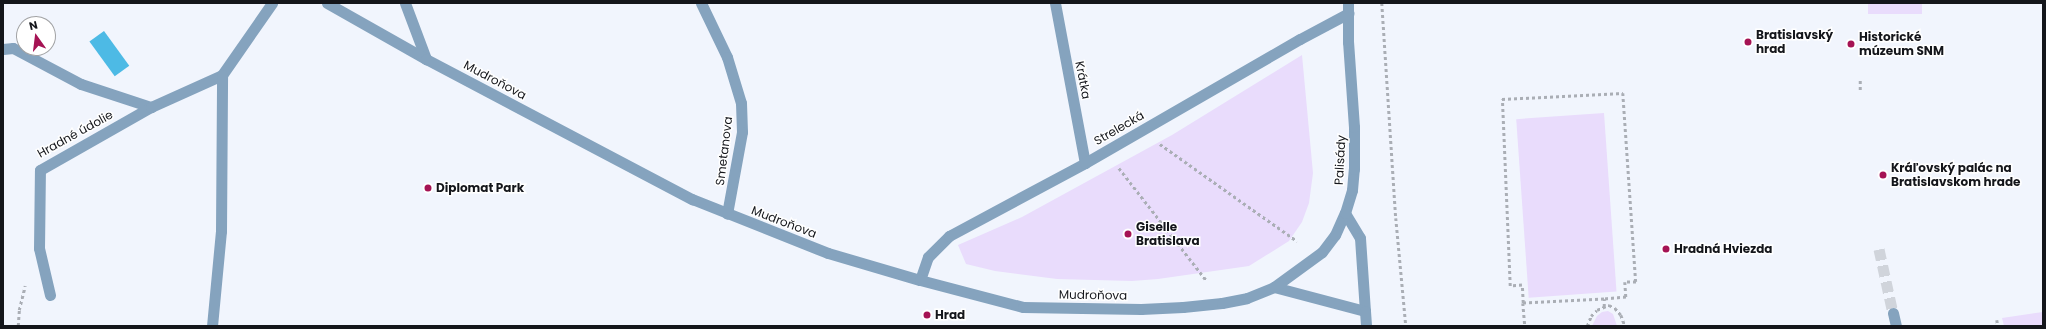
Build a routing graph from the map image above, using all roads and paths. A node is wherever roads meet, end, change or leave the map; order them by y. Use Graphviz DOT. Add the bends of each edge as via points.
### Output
graph roads {
  1 [pos="272,3"];
  2 [pos="327,3"];
  3 [pos="405,3"];
  4 [pos="701,3"];
  5 [pos="1054,3"];
  6 [pos="1382,3"];
  7 [pos="1348,8"];
  8 [pos="3,49"];
  9 [pos="426,59"];
  10 [pos="222,76"];
  11 [pos="1860,80"];
  12 [pos="1860,90"];
  13 [pos="151,107"];
  14 [pos="1154,140"];
  15 [pos="1085,162"];
  16 [pos="1115,162"];
  17 [pos="1346,213"];
  18 [pos="727,214"];
  19 [pos="1297,241"];
  20 [pos="920,280"];
  21 [pos="1207,281"];
  22 [pos="1274,287"];
  23 [pos="50,295"];
  24 [pos="1604,299"];
  25 [pos="1523,303"];
  26 [pos="1604,307"];
  27 [pos="1365,311"];
  28 [pos="1893,313"];
  29 [pos="1997,320"];
  30 [pos="212,326"];
  31 [pos="1366,326"];
  32 [pos="1406,326"];
  33 [pos="1525,326"];
  34 [pos="1587,326"];
  35 [pos="1625,326"];
  36 [pos="1896,326"];
  37 [pos="1998,326"];
  1 -- 10 [label="street"];
  2 -- 9 [label="street, Mudroňova"];
  3 -- 9 [label="street"];
  4 -- 18 [label="street, Smetanova" via="727,57 741,103 742,132"];
  5 -- 15 [label="street, Krátka"];
  6 -- 32 [label="path"];
  7 -- 15 [label="street, Strelecká" via="1300,39"];
  7 -- 17 [label="street, Palisády" via="1354,156 1352,190"];
  8 -- 13 [label="street, Hradné údolie" via="13,48 81,84"];
  9 -- 18 [label="street, Mudroňova" via="657,181"];
  10 -- 13 [label="street, Hradné údolie"];
  10 -- 30 [label="street" via="220,231"];
  11 -- 12 [label="path"];
  13 -- 23 [label="street, Hradné údolie" via="40,170 39,248"];
  14 -- 19 [label="path"];
  15 -- 20 [label="street, Strelecká" via="949,236 928,257"];
  16 -- 21 [label="path"];
  17 -- 22 [label="street, Palisády" via="1335,235 1322,252"];
  17 -- 27 [label="street" via="1360,238"];
  18 -- 20 [label="street, Mudroňova" via="828,253"];
  20 -- 22 [label="street, Mudroňova" via="1023,307 1066,308 1183,307 1247,298"];
  22 -- 27 [label="street"];
  24 -- 25 [label="path"];
  24 -- 25 [label="path" via="1626,297 1625,282 1636,282 1623,93 1502,99 1510,286 1522,285"];
  24 -- 26 [label="path"];
  25 -- 33 [label="path"];
  26 -- 34 [label="path" via="1591,316"];
  26 -- 35 [label="path" via="1609,305 1616,308"];
  27 -- 31 [label="street"];
  28 -- 36 [label="street"];
  29 -- 37 [label="path"];
}
